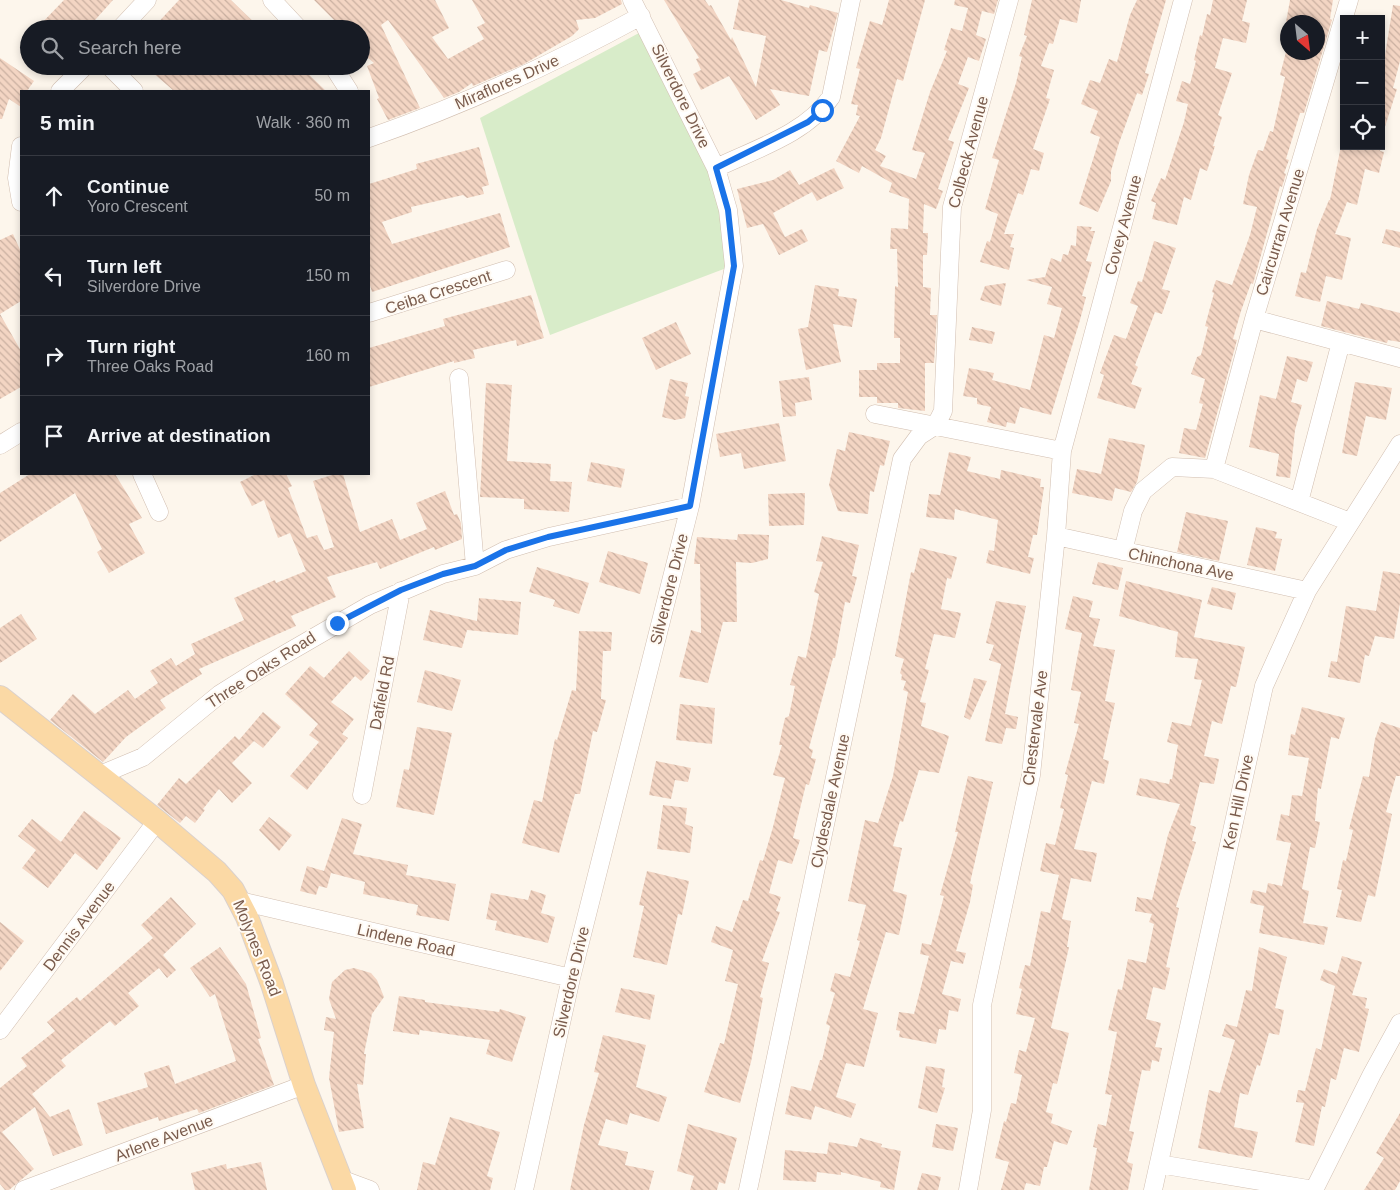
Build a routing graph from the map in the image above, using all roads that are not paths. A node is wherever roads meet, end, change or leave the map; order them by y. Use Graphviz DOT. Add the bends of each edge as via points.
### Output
graph roads {
  1 [pos="147,0"];
  2 [pos="272,0"];
  3 [pos="632,0"];
  4 [pos="851,0"];
  5 [pos="1009,0"];
  6 [pos="1183,0"];
  7 [pos="1349,0"];
  8 [pos="641,16"];
  9 [pos="128,20"];
  10 [pos="291,20"];
  11 [pos="76,75"];
  12 [pos="118,75"];
  13 [pos="339,75"];
  14 [pos="61,90"];
  15 [pos="133,90"];
  16 [pos="348,90"];
  17 [pos="370,134"];
  18 [pos="20,154"];
  19 [pos="716,168"];
  20 [pos="20,196"];
  21 [pos="506,270"];
  22 [pos="370,313"];
  23 [pos="1254,319"];
  24 [pos="1341,342"];
  25 [pos="1400,358"];
  26 [pos="459,378"];
  27 [pos="875,414"];
  28 [pos="936,425"];
  29 [pos="20,433"];
  30 [pos="1400,444"];
  31 [pos="0,445"];
  32 [pos="1062,451"];
  33 [pos="1214,469"];
  34 [pos="142,475"];
  35 [pos="1299,502"];
  36 [pos="690,506"];
  37 [pos="159,512"];
  38 [pos="1350,522"];
  39 [pos="1056,536"];
  40 [pos="1123,551"];
  41 [pos="475,566"];
  42 [pos="401,590"];
  43 [pos="1307,591"];
  44 [pos="0,696"];
  45 [pos="100,775"];
  46 [pos="362,795"];
  47 [pos="157,822"];
  48 [pos="240,902"];
  49 [pos="571,978"];
  50 [pos="1400,1023"];
  51 [pos="0,1030"];
  52 [pos="304,1085"];
  53 [pos="1159,1164"];
  54 [pos="344,1185"];
  55 [pos="24,1190"];
  56 [pos="370,1190"];
  57 [pos="524,1190"];
  58 [pos="748,1190"];
  59 [pos="968,1190"];
  60 [pos="1153,1190"];
  61 [pos="1314,1190"];
  1 -- 9 [label="street"];
  2 -- 10 [label="street"];
  3 -- 8 [label="street, Silverdore Drive"];
  4 -- 19 [label="street" via="831,97 822,110 808,122"];
  5 -- 28 [label="street, Colbeck Avenue" via="952,208 943,411"];
  6 -- 32 [label="street, Covey Avenue"];
  7 -- 23 [label="street, Caircurran Avenue"];
  8 -- 17 [label="street, Miraflores Drive" via="584,47 456,106"];
  8 -- 19 [label="street, Silverdore Drive"];
  11 -- 14 [label="street"];
  12 -- 15 [label="street"];
  13 -- 16 [label="street"];
  18 -- 20 [label="street" via="17,178"];
  19 -- 36 [label="street, Silverdore Drive" via="728,210 734,266"];
  21 -- 22 [label="street, Ceiba Crescent"];
  23 -- 24 [label="street, Caircurran Avenue"];
  23 -- 33 [label="street"];
  24 -- 25 [label="street, Caircurran Avenue"];
  24 -- 35 [label="street"];
  26 -- 41 [label="street"];
  27 -- 28 [label="street"];
  28 -- 32 [label="street"];
  28 -- 58 [label="street, Clydesdale Avenue" via="918,436 902,459"];
  29 -- 31 [label="street"];
  30 -- 38 [label="street, Ken Hill Drive"];
  32 -- 39 [label="street, Chestervale Ave"];
  33 -- 35 [label="street"];
  33 -- 40 [label="street" via="1172,467 1142,491 1133,511"];
  34 -- 37 [label="street"];
  35 -- 38 [label="street"];
  36 -- 41 [label="street, Three Oaks Road" via="548,537 506,550"];
  36 -- 49 [label="street, Silverdore Drive"];
  38 -- 43 [label="street, Ken Hill Drive"];
  39 -- 40 [label="street, Chinchona Ave"];
  39 -- 59 [label="street, Chestervale Ave" via="1031,775 982,1005 982,1110"];
  40 -- 43 [label="street, Chinchona Ave"];
  41 -- 42 [label="street, Three Oaks Road"];
  42 -- 45 [label="street, Three Oaks Road" via="262,667 220,694 143,757"];
  42 -- 46 [label="street, Dafield Rd"];
  43 -- 53 [label="street, Ken Hill Drive" via="1264,686"];
  44 -- 45 [label="main road, Molynes Road"];
  45 -- 47 [label="main road, Molynes Road"];
  47 -- 48 [label="main road, Molynes Road" via="217,872"];
  47 -- 51 [label="street, Dennis Avenue"];
  48 -- 49 [label="street, Lindene Road"];
  48 -- 52 [label="main road, Molynes Road" via="272,984"];
  49 -- 57 [label="street, Silverdore Drive"];
  50 -- 61 [label="street"];
  52 -- 54 [label="main road, Molynes Road"];
  52 -- 55 [label="street, Arlene Avenue"];
  53 -- 60 [label="street, Ken Hill Drive"];
  53 -- 61 [label="street"];
  54 -- 56 [label="street, Molynes Road"];
}
